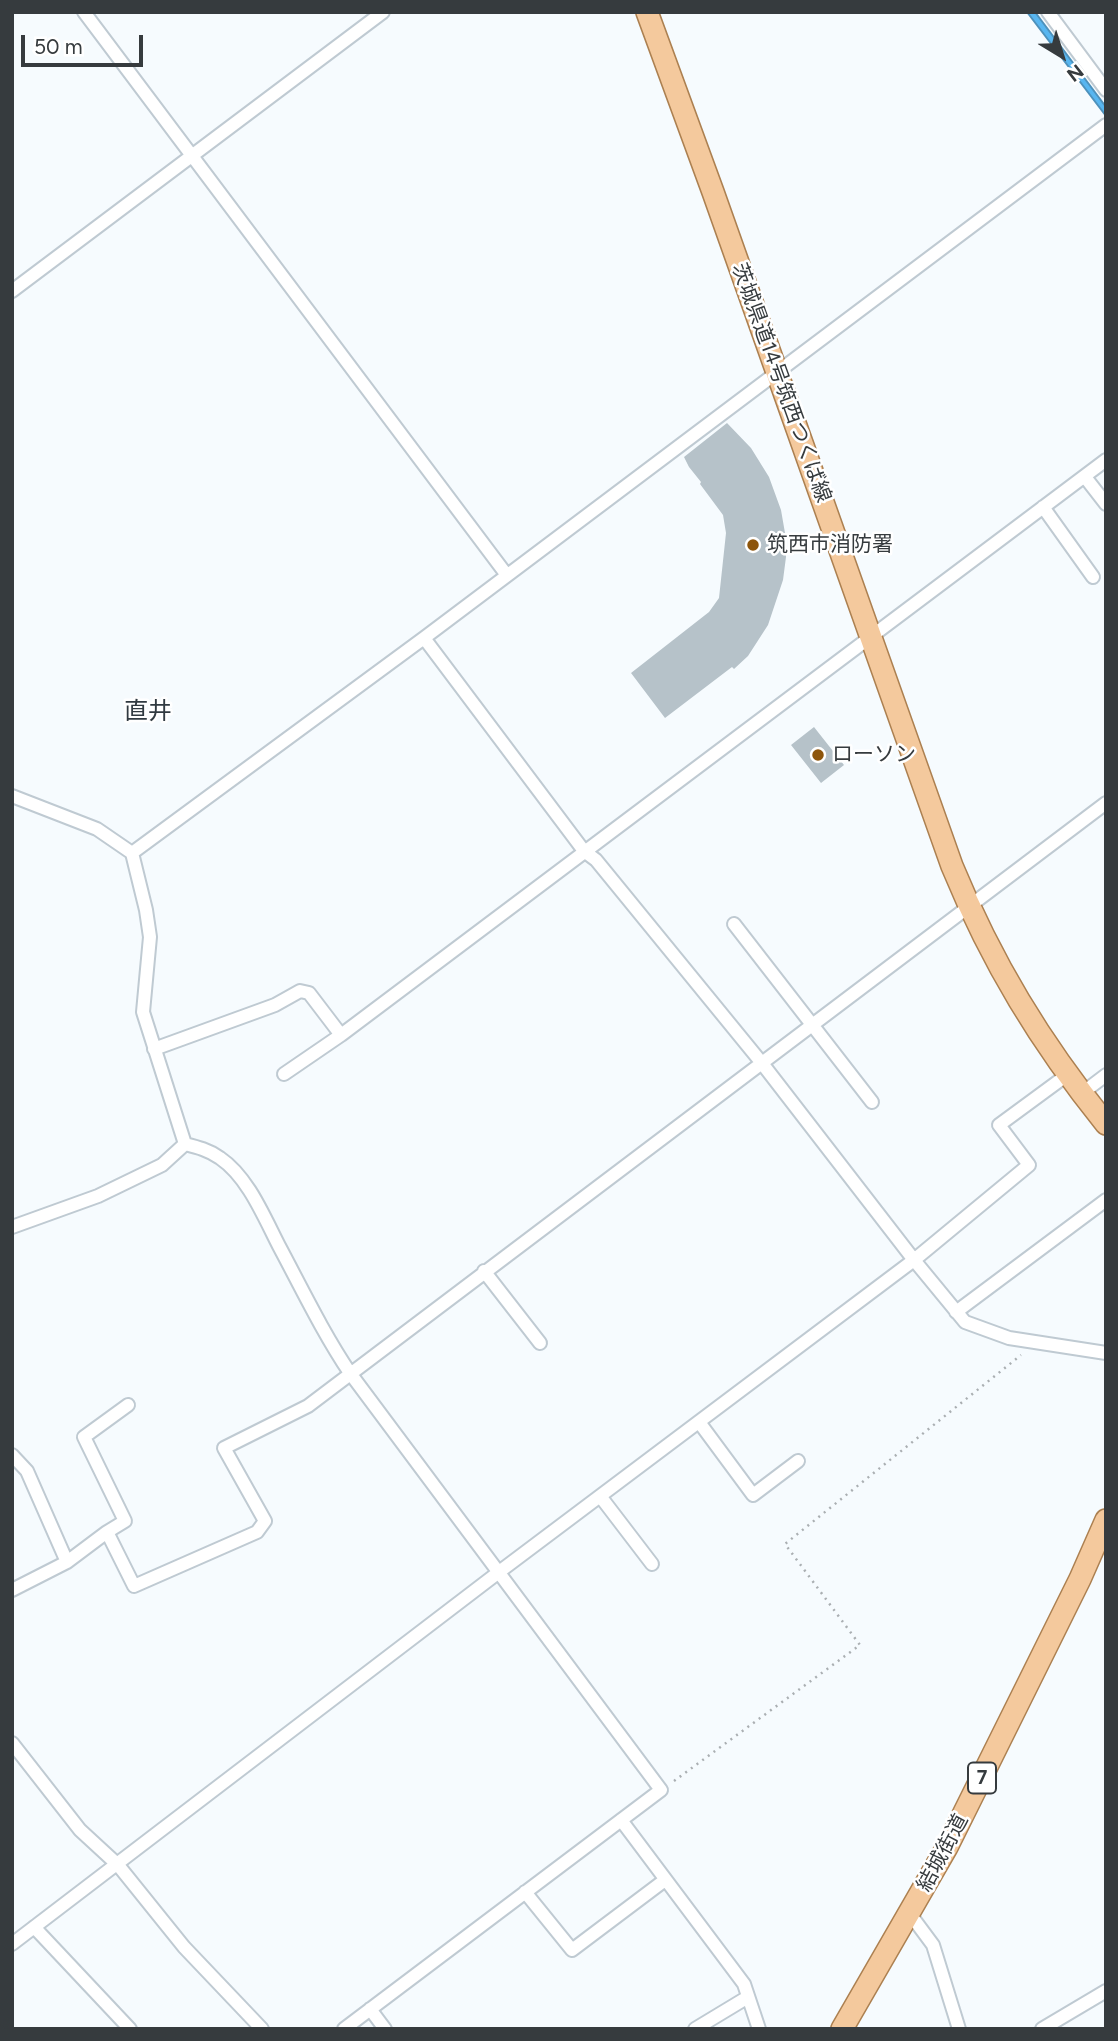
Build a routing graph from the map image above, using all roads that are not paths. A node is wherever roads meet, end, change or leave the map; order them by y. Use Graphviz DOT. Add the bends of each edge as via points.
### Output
graph roads {
  1 [pos="84,12"];
  2 [pos="383,12"];
  3 [pos="647,12"];
  4 [pos="1048,12"];
  5 [pos="1106,90"];
  6 [pos="1105,128"];
  7 [pos="192,155"];
  8 [pos="12,291"];
  9 [pos="777,371"];
  10 [pos="1106,460"];
  11 [pos="1085,477"];
  12 [pos="1106,503"];
  13 [pos="1043,508"];
  14 [pos="506,574"];
  15 [pos="1094,578"];
  16 [pos="871,637"];
  17 [pos="424,638"];
  18 [pos="12,796"];
  19 [pos="1106,803"];
  20 [pos="584,851"];
  21 [pos="132,853"];
  22 [pos="968,905"];
  23 [pos="734,924"];
  24 [pos="812,1024"];
  25 [pos="341,1035"];
  26 [pos="154,1049"];
  27 [pos="761,1062"];
  28 [pos="284,1074"];
  29 [pos="1067,1075"];
  30 [pos="1106,1075"];
  31 [pos="1081,1094"];
  32 [pos="872,1102"];
  33 [pos="1106,1124"];
  34 [pos="185,1144"];
  35 [pos="1106,1200"];
  36 [pos="12,1227"];
  37 [pos="914,1260"];
  38 [pos="484,1271"];
  39 [pos="956,1312"];
  40 [pos="540,1343"];
  41 [pos="1106,1353"];
  42 [pos="350,1373"];
  43 [pos="128,1405"];
  44 [pos="699,1422"];
  45 [pos="12,1455"];
  46 [pos="798,1461"];
  47 [pos="600,1496"];
  48 [pos="1106,1520"];
  49 [pos="107,1532"];
  50 [pos="67,1562"];
  51 [pos="652,1564"];
  52 [pos="499,1572"];
  53 [pos="12,1591"];
  54 [pos="12,1743"];
  55 [pos="621,1820"];
  56 [pos="118,1865"];
  57 [pos="665,1880"];
  58 [pos="525,1892"];
  59 [pos="910,1914"];
  60 [pos="34,1927"];
  61 [pos="12,1944"];
  62 [pos="1106,1991"];
  63 [pos="748,1997"];
  64 [pos="370,2009"];
  65 [pos="131,2029"];
  66 [pos="262,2029"];
  67 [pos="344,2029"];
  68 [pos="385,2029"];
  69 [pos="695,2029"];
  70 [pos="759,2029"];
  71 [pos="842,2029"];
  72 [pos="960,2029"];
  73 [pos="1042,2029"];
  1 -- 7 [label="street"];
  2 -- 7 [label="street"];
  3 -- 9 [label="main road, 茨城県道14号筑西つくば線"];
  4 -- 5 [label="street"];
  6 -- 9 [label="street"];
  7 -- 8 [label="street"];
  7 -- 14 [label="street"];
  9 -- 14 [label="street"];
  9 -- 16 [label="main road, 茨城県道14号筑西つくば線"];
  10 -- 11 [label="street"];
  11 -- 12 [label="street"];
  11 -- 13 [label="street"];
  13 -- 15 [label="street"];
  13 -- 16 [label="street"];
  14 -- 17 [label="street"];
  16 -- 20 [label="street"];
  16 -- 22 [label="main road, 茨城県道14号筑西つくば線"];
  17 -- 20 [label="street"];
  17 -- 21 [label="street"];
  18 -- 21 [label="street" via="97,829"];
  19 -- 22 [label="street"];
  20 -- 25 [label="street"];
  20 -- 27 [label="street"];
  21 -- 26 [label="street" via="150,937 143,1012"];
  22 -- 24 [label="street"];
  22 -- 29 [label="main road, 茨城県道14号筑西つくば線" via="1016,997"];
  23 -- 24 [label="street"];
  24 -- 27 [label="street"];
  24 -- 32 [label="street"];
  25 -- 26 [label="street" via="309,993 300,991 275,1005"];
  25 -- 28 [label="street"];
  26 -- 34 [label="street"];
  27 -- 37 [label="street"];
  27 -- 38 [label="street"];
  29 -- 31 [label="main road, 茨城県道14号筑西つくば線"];
  29 -- 37 [label="street" via="999,1125 1029,1166"];
  30 -- 31 [label="street"];
  31 -- 33 [label="main road, 茨城県道14号筑西つくば線"];
  34 -- 36 [label="street" via="162,1165 98,1196"];
  34 -- 42 [label="street" via="221,1158 237,1175"];
  35 -- 39 [label="street"];
  37 -- 39 [label="street"];
  37 -- 44 [label="street"];
  38 -- 40 [label="street"];
  38 -- 42 [label="street"];
  39 -- 41 [label="street" via="965,1322 1009,1338"];
  42 -- 49 [label="street" via="308,1406 224,1448 265,1521 257,1532 134,1586"];
  42 -- 52 [label="street"];
  43 -- 49 [label="street" via="84,1437 125,1521"];
  44 -- 46 [label="street" via="753,1495"];
  44 -- 47 [label="street"];
  45 -- 50 [label="street" via="27,1471"];
  47 -- 51 [label="street"];
  47 -- 52 [label="street"];
  48 -- 59 [label="main road, 結城街道 / 7" via="986,1770"];
  49 -- 50 [label="street"];
  50 -- 53 [label="street"];
  52 -- 55 [label="street" via="661,1790"];
  52 -- 56 [label="street"];
  54 -- 56 [label="street" via="80,1829"];
  55 -- 57 [label="street"];
  55 -- 58 [label="street"];
  56 -- 60 [label="street"];
  56 -- 66 [label="street" via="184,1947"];
  57 -- 58 [label="street" via="572,1950"];
  57 -- 63 [label="street" via="744,1984"];
  58 -- 64 [label="street"];
  59 -- 71 [label="main road, 結城街道 / 7"];
  59 -- 72 [label="street" via="933,1945"];
  60 -- 61 [label="street"];
  60 -- 65 [label="street"];
  62 -- 73 [label="street"];
  63 -- 69 [label="street"];
  63 -- 70 [label="street"];
  64 -- 67 [label="street"];
  64 -- 68 [label="street"];
}
